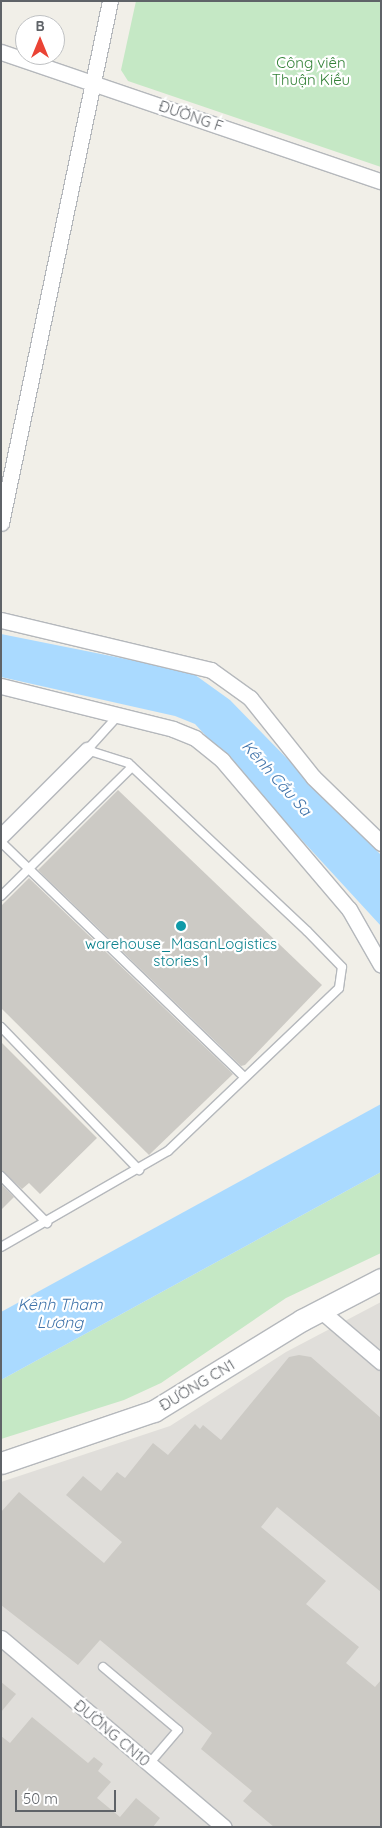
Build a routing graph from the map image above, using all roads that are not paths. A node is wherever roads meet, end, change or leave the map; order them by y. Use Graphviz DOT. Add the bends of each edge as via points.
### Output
graph roads {
  1 [pos="110,1"];
  2 [pos="1,52"];
  3 [pos="95,83"];
  4 [pos="381,181"];
  5 [pos="1,523"];
  6 [pos="1,620"];
  7 [pos="1,686"];
  8 [pos="116,718"];
  9 [pos="87,750"];
  10 [pos="132,768"];
  11 [pos="1,836"];
  12 [pos="1,842"];
  13 [pos="381,843"];
  14 [pos="29,868"];
  15 [pos="1,896"];
  16 [pos="381,964"];
  17 [pos="1,1027"];
  18 [pos="244,1078"];
  19 [pos="139,1170"];
  20 [pos="1,1176"];
  21 [pos="47,1222"];
  22 [pos="1,1246"];
  23 [pos="381,1279"];
  24 [pos="320,1310"];
  25 [pos="381,1362"];
  26 [pos="1,1463"];
  27 [pos="1,1638"];
  28 [pos="103,1667"];
  29 [pos="149,1764"];
  30 [pos="224,1827"];
  1 -- 3 [label="street"];
  2 -- 3 [label="street, ĐƯỜNG F"];
  3 -- 4 [label="street, ĐƯỜNG F"];
  3 -- 5 [label="street"];
  6 -- 13 [label="street" via="211,670 250,698 313,778"];
  7 -- 8 [label="street"];
  8 -- 9 [label="lane"];
  8 -- 16 [label="street" via="173,729 195,738 222,760 349,909"];
  9 -- 10 [label="lane"];
  9 -- 11 [label="street"];
  10 -- 14 [label="lane"];
  10 -- 18 [label="lane" via="342,967 339,988"];
  12 -- 14 [label="lane"];
  14 -- 15 [label="lane"];
  14 -- 18 [label="lane"];
  17 -- 19 [label="lane"];
  18 -- 19 [label="lane" via="168,1151"];
  19 -- 21 [label="lane"];
  20 -- 21 [label="lane"];
  21 -- 22 [label="lane"];
  23 -- 24 [label="street, ĐƯỜNG CN1"];
  24 -- 25 [label="street"];
  24 -- 26 [label="street, ĐƯỜNG CN1" via="154,1411"];
  27 -- 29 [label="street, ĐƯỜNG CN10"];
  28 -- 29 [label="lane" via="178,1730"];
  29 -- 30 [label="street, ĐƯỜNG CN10"];
}
